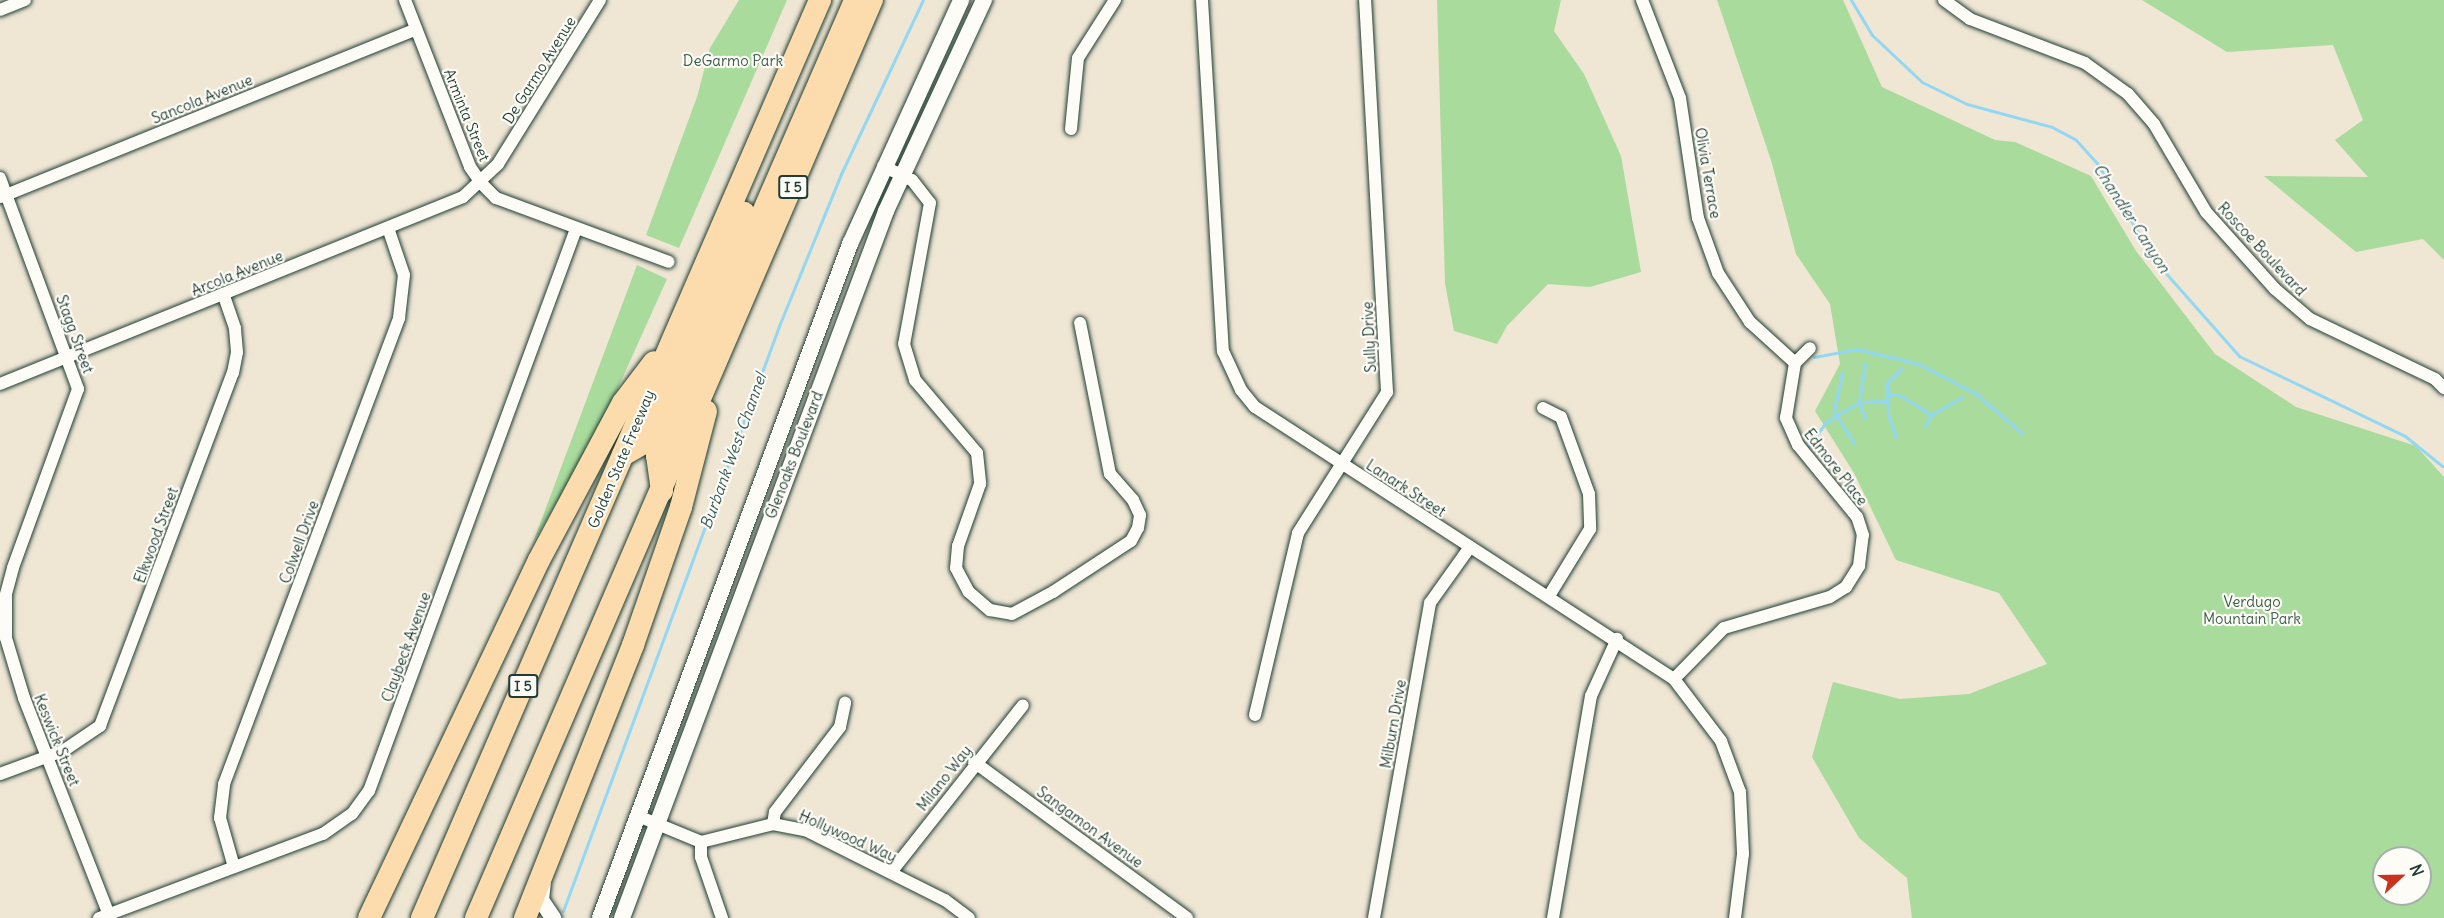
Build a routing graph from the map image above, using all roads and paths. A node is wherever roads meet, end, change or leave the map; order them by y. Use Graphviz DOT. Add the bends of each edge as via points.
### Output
graph roads {
  1 [pos="26,0"];
  2 [pos="405,0"];
  3 [pos="600,0"];
  4 [pos="820,0"];
  5 [pos="836,0"];
  6 [pos="855,0"];
  7 [pos="872,0"];
  8 [pos="961,0"];
  9 [pos="984,0"];
  10 [pos="1115,0"];
  11 [pos="1202,0"];
  12 [pos="1365,0"];
  13 [pos="1642,0"];
  14 [pos="1944,0"];
  15 [pos="0,10"];
  16 [pos="416,29"];
  17 [pos="1071,129"];
  18 [pos="883,166"];
  19 [pos="901,174"];
  20 [pos="0,178"];
  21 [pos="482,184"];
  22 [pos="3,196"];
  23 [pos="388,228"];
  24 [pos="576,229"];
  25 [pos="669,262"];
  26 [pos="223,294"];
  27 [pos="1080,323"];
  28 [pos="674,334"];
  29 [pos="1810,348"];
  30 [pos="68,357"];
  31 [pos="1795,363"];
  32 [pos="713,375"];
  33 [pos="0,384"];
  34 [pos="2444,388"];
  35 [pos="1543,408"];
  36 [pos="623,454"];
  37 [pos="1338,463"];
  38 [pos="662,493"];
  39 [pos="1470,547"];
  40 [pos="13,568"];
  41 [pos="722,590"];
  42 [pos="3,594"];
  43 [pos="1549,596"];
  44 [pos="741,597"];
  45 [pos="1617,639"];
  46 [pos="1674,679"];
  47 [pos="845,703"];
  48 [pos="1023,705"];
  49 [pos="1255,715"];
  50 [pos="48,756"];
  51 [pos="974,762"];
  52 [pos="0,774"];
  53 [pos="638,816"];
  54 [pos="656,824"];
  55 [pos="773,824"];
  56 [pos="701,842"];
  57 [pos="234,867"];
  58 [pos="544,872"];
  59 [pos="892,872"];
  60 [pos="106,917"];
  61 [pos="369,918"];
  62 [pos="422,918"];
  63 [pos="476,918"];
  64 [pos="525,918"];
  65 [pos="553,918"];
  66 [pos="600,918"];
  67 [pos="622,918"];
  68 [pos="723,918"];
  69 [pos="969,918"];
  70 [pos="1187,918"];
  71 [pos="1374,918"];
  72 [pos="1553,918"];
  73 [pos="1735,918"];
  1 -- 15 [label="street"];
  2 -- 16 [label="street, Arminta Street"];
  3 -- 21 [label="street, De Garmo Avenue"];
  4 -- 28 [label="highway, Golden State Freeway / I 5"];
  5 -- 36 [label="highway" via="647,441"];
  6 -- 38 [label="highway" via="657,456"];
  7 -- 32 [label="highway, I 5"];
  8 -- 18 [label="main road, Glenoaks Boulevard"];
  9 -- 19 [label="main road, Glenoaks Boulevard"];
  10 -- 17 [label="street" via="1078,58"];
  11 -- 37 [label="street, Lanark Street" via="1223,351 1255,407"];
  12 -- 37 [label="street, Sully Drive" via="1387,392"];
  13 -- 31 [label="street, Olivia Terrace" via="1680,98 1698,218 1718,273 1750,322"];
  14 -- 34 [label="street, Roscoe Boulevard" via="1970,19 2085,63 2128,94 2154,124 2206,212 2275,289 2310,319 2414,368"];
  16 -- 21 [label="street, Arminta Street" via="470,167"];
  16 -- 22 [label="street, Sancola Avenue"];
  18 -- 19 [label="street"];
  18 -- 41 [label="main road, Glenoaks Boulevard"];
  19 -- 27 [label="street" via="927,195 932,212 904,324 907,362 924,394 973,442 980,464 980,484 958,546 956,568 969,592 990,610 1012,614 1092,569 1131,541 1138,528 1140,515 1133,500 1110,474"];
  19 -- 44 [label="main road, Glenoaks Boulevard"];
  20 -- 22 [label="street, Stagg Street"];
  21 -- 23 [label="street, Arcola Avenue" via="463,197"];
  21 -- 24 [label="street, Arminta Street" via="496,198"];
  22 -- 30 [label="street, Stagg Street"];
  23 -- 26 [label="street, Arcola Avenue"];
  23 -- 57 [label="street, Colwell Drive" via="404,275 399,318 224,784 220,818"];
  24 -- 25 [label="street, Arminta Street"];
  24 -- 57 [label="street, Claybeck Avenue" via="369,791 352,814 323,834"];
  26 -- 30 [label="street, Arcola Avenue"];
  26 -- 50 [label="street, Elkwood Street" via="235,328 237,352 233,373 108,709 89,737"];
  28 -- 36 [label="highway, Golden State Freeway / I 5"];
  28 -- 61 [label="highway" via="623,403 539,560"];
  29 -- 31 [label="street"];
  30 -- 33 [label="street, Arcola Avenue"];
  30 -- 40 [label="street, Stagg Street" via="76,378 77,401"];
  31 -- 46 [label="street, Edmore Place" via="1786,398 1789,430 1853,508 1863,535 1859,566 1846,587 1830,597 1724,628"];
  32 -- 38 [label="highway, I 5"];
  32 -- 58 [label="highway" via="700,447 681,507"];
  35 -- 43 [label="street" via="1561,417 1589,494 1590,529"];
  36 -- 62 [label="highway, Golden State Freeway / I 5"];
  37 -- 39 [label="street, Lanark Street"];
  37 -- 49 [label="street, Sully Drive" via="1298,532"];
  38 -- 63 [label="highway, I 5"];
  39 -- 43 [label="street, Lanark Street"];
  39 -- 71 [label="street, Milburn Drive" via="1430,603"];
  40 -- 42 [label="street, Keswick Street"];
  41 -- 44 [label="main road"];
  41 -- 53 [label="main road, Glenoaks Boulevard"];
  42 -- 50 [label="street, Keswick Street" via="12,664"];
  43 -- 45 [label="street, Lanark Street"];
  44 -- 54 [label="main road, Glenoaks Boulevard"];
  45 -- 46 [label="street, Lanark Street"];
  45 -- 72 [label="street" via="1591,696"];
  46 -- 73 [label="street, Lanark Street" via="1721,741 1740,792 1743,854"];
  47 -- 55 [label="street" via="840,727 775,812"];
  48 -- 51 [label="street, Milano Way"];
  50 -- 52 [label="street, Elkwood Street"];
  50 -- 60 [label="street, Keswick Street"];
  51 -- 59 [label="street, Milano Way"];
  51 -- 70 [label="street, Sangamon Avenue"];
  53 -- 54 [label="street"];
  53 -- 66 [label="main road, Glenoaks Boulevard"];
  54 -- 56 [label="street"];
  54 -- 67 [label="main road, Glenoaks Boulevard"];
  55 -- 56 [label="street, Hollywood Way"];
  55 -- 59 [label="street, Hollywood Way" via="805,830"];
  56 -- 68 [label="street" via="701,857"];
  57 -- 60 [label="street, Claybeck Avenue"];
  58 -- 64 [label="highway"];
  58 -- 65 [label="main road" via="541,900"];
  59 -- 69 [label="street, Hollywood Way"];
}
